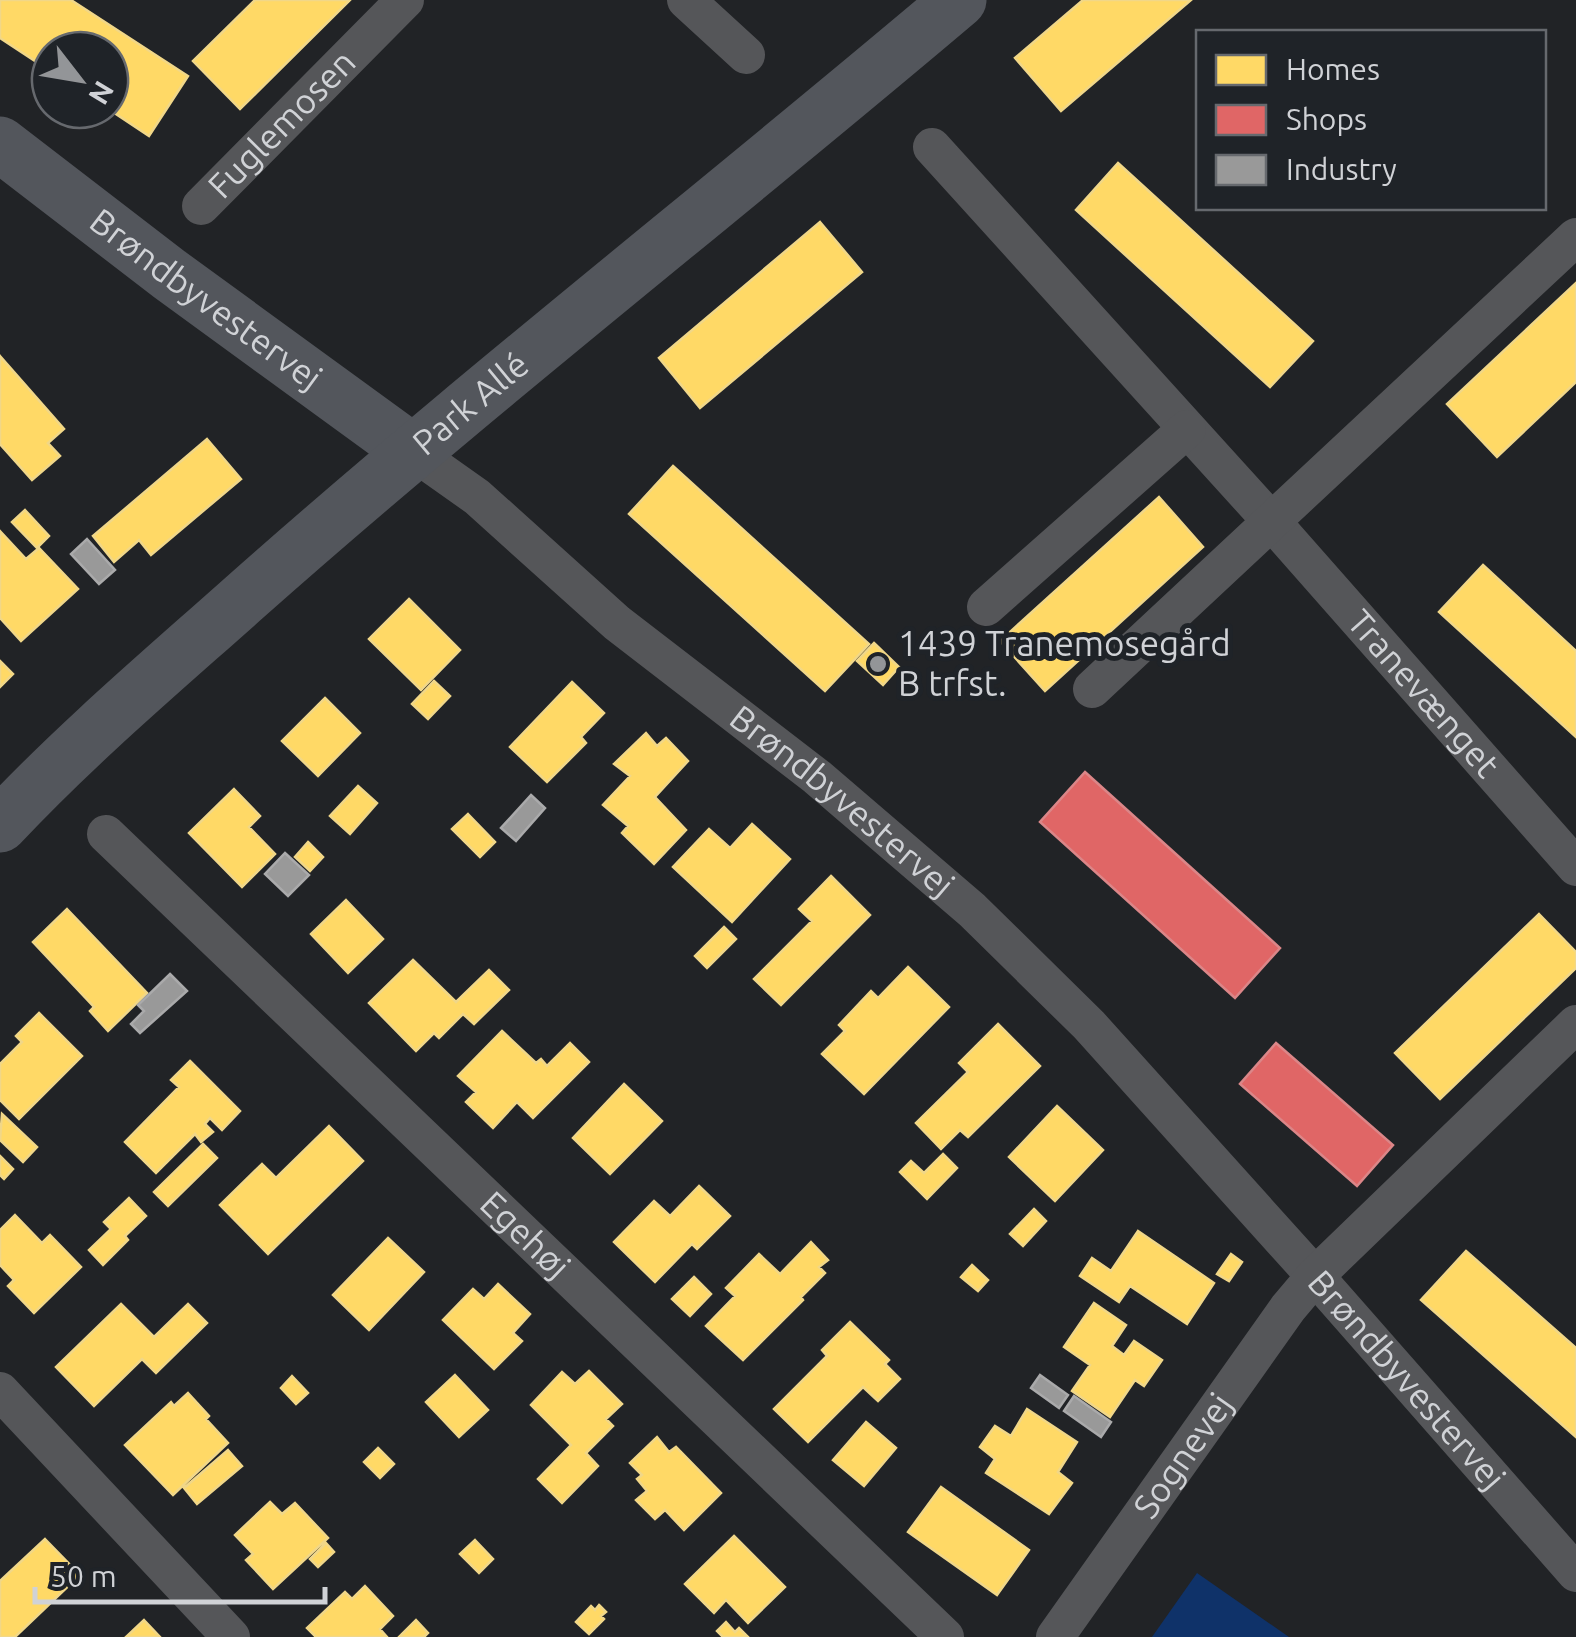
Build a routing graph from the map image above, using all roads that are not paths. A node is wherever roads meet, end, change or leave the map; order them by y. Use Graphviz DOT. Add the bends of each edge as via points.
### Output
graph roads {
  1 [pos="405,0"];
  2 [pos="686,0"];
  3 [pos="959,0"];
  4 [pos="746,55"];
  5 [pos="0,144"];
  6 [pos="932,148"];
  7 [pos="200,206"];
  8 [pos="1576,237"];
  9 [pos="1187,430"];
  10 [pos="412,452"];
  11 [pos="1272,522"];
  12 [pos="986,607"];
  13 [pos="1092,688"];
  14 [pos="0,825"];
  15 [pos="106,834"];
  16 [pos="1576,867"];
  17 [pos="1576,1024"];
  18 [pos="1315,1276"];
  19 [pos="0,1391"];
  20 [pos="1576,1573"];
  21 [pos="230,1637"];
  22 [pos="945,1637"];
  23 [pos="1055,1637"];
  1 -- 7 [label="street, Fuglemosen"];
  2 -- 4 [label="street"];
  3 -- 10 [label="street, Park Allé"];
  5 -- 10 [label="street, Brøndbyvestervej"];
  6 -- 9 [label="street, Tranevænget"];
  8 -- 11 [label="street"];
  9 -- 11 [label="street, Tranevænget"];
  9 -- 12 [label="street"];
  10 -- 14 [label="street, Park Allé" via="46,776"];
  10 -- 18 [label="street, Brøndbyvestervej" via="477,496 617,623 817,777 972,910 1089,1024"];
  11 -- 13 [label="street"];
  11 -- 16 [label="street, Tranevænget"];
  15 -- 22 [label="street, Egehøj"];
  17 -- 18 [label="street"];
  18 -- 20 [label="street, Brøndbyvestervej"];
  18 -- 23 [label="street, Sognevej"];
  19 -- 21 [label="street"];
}
